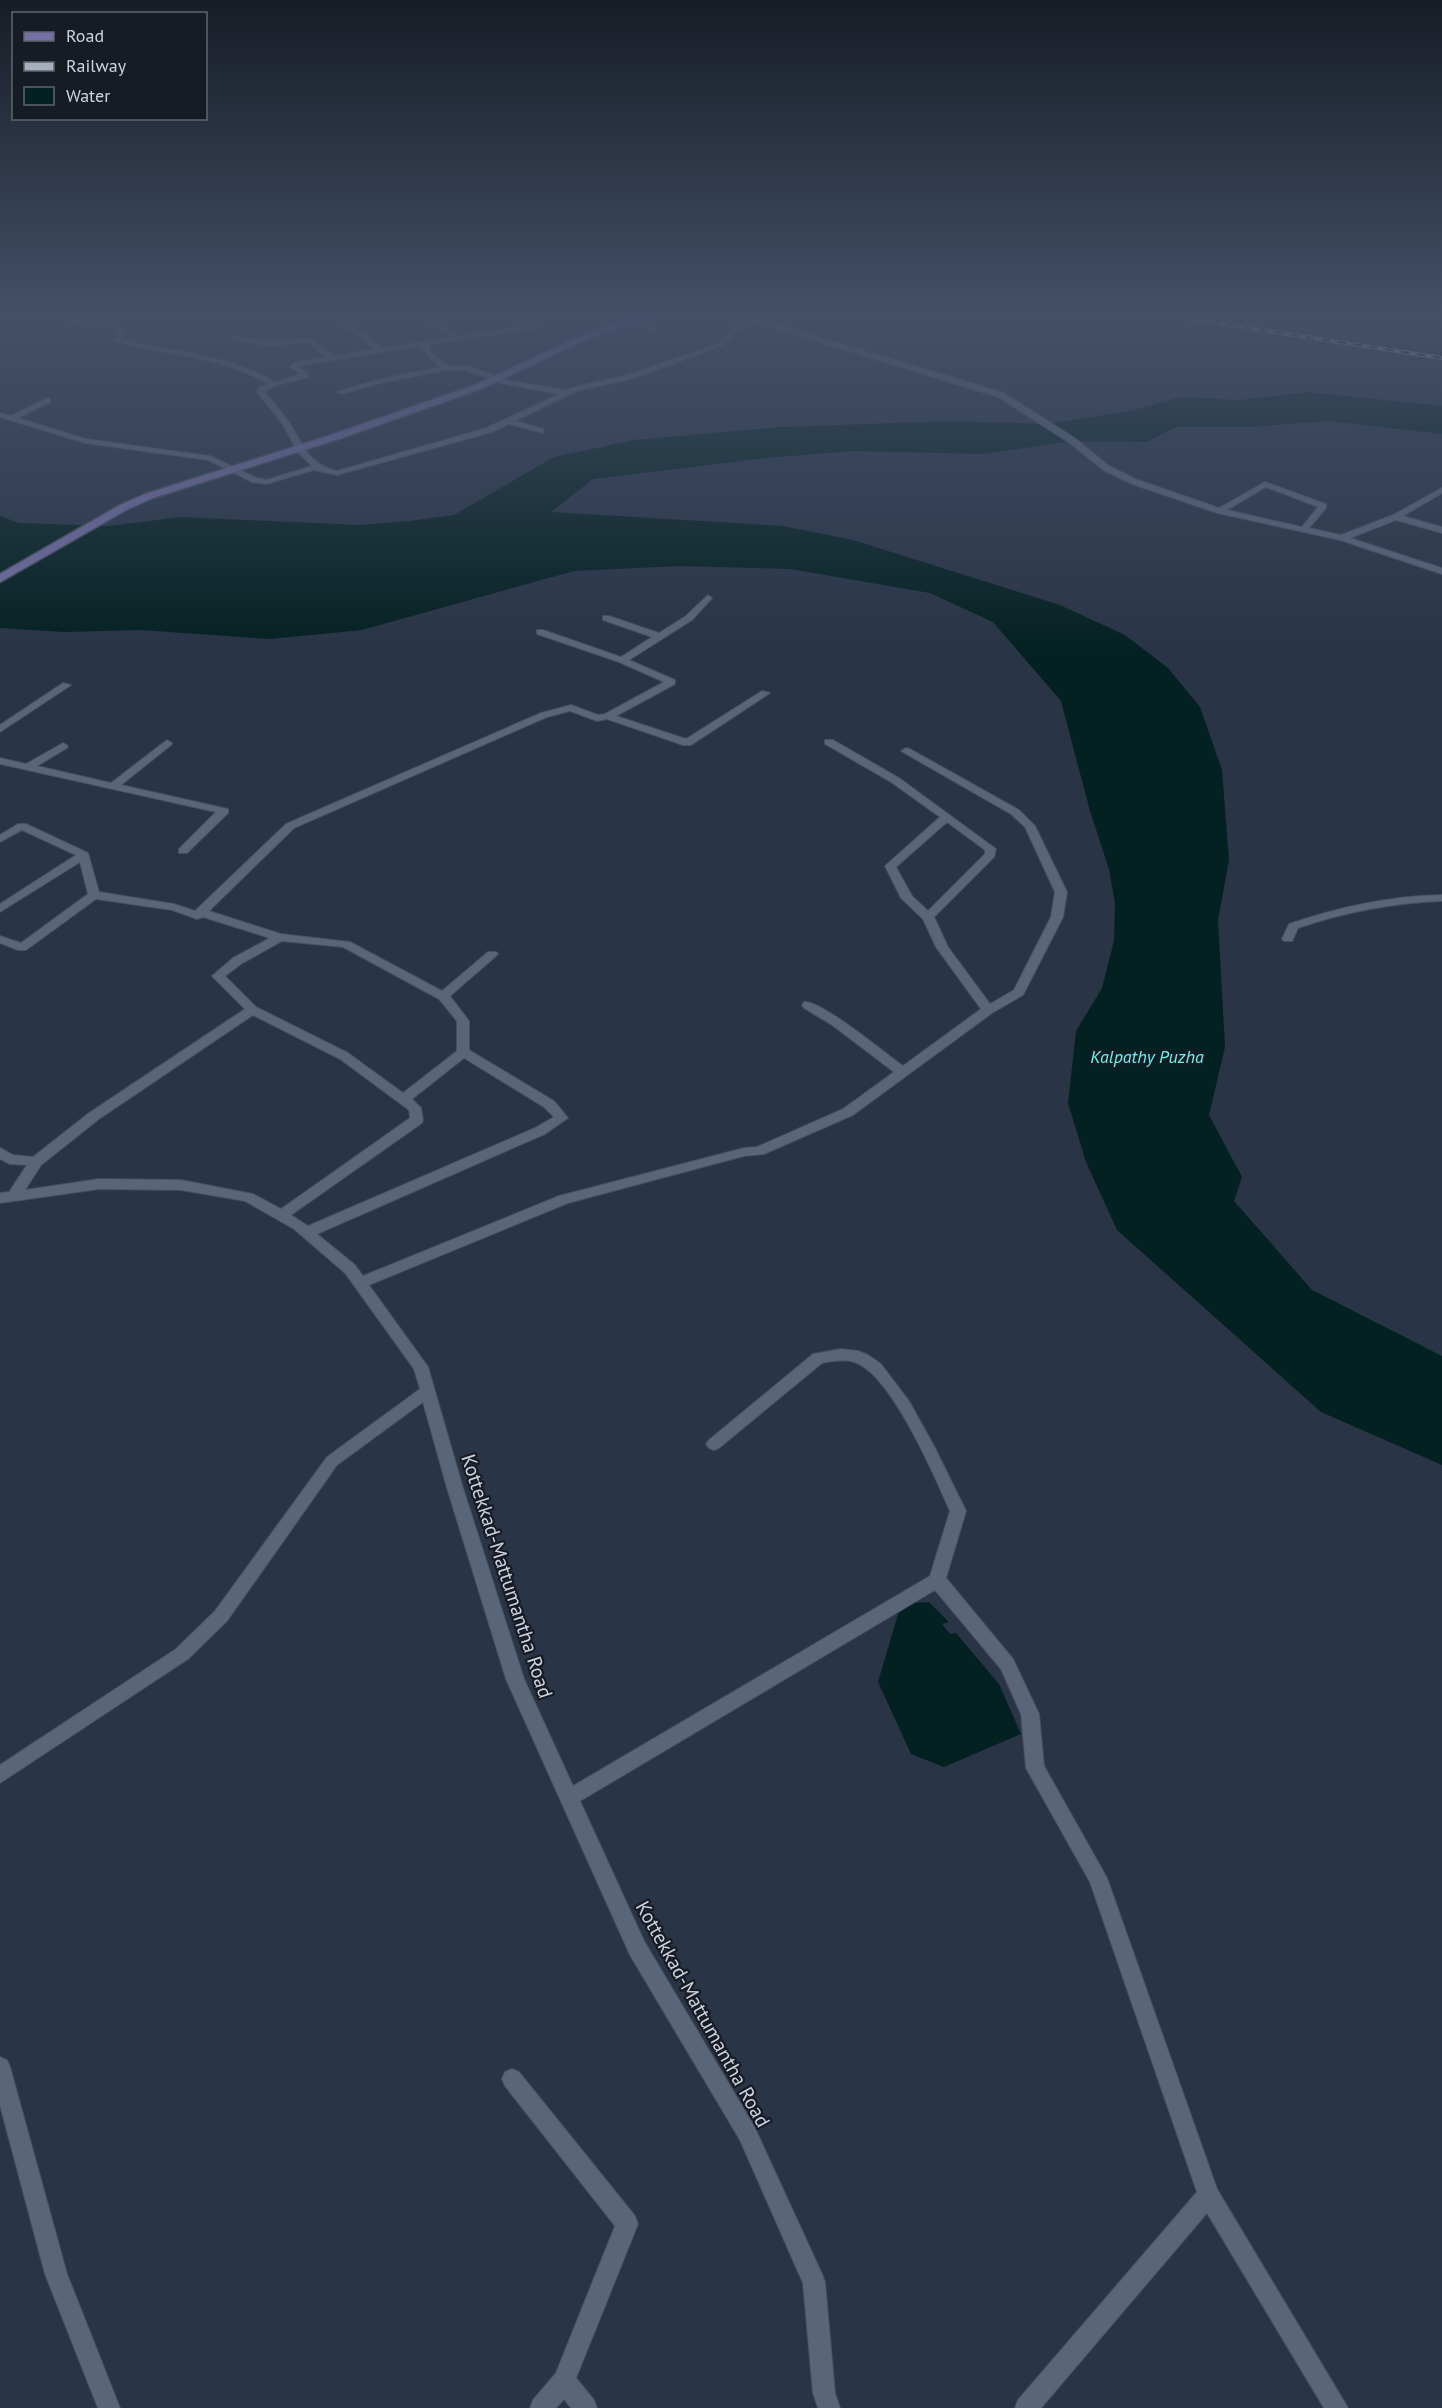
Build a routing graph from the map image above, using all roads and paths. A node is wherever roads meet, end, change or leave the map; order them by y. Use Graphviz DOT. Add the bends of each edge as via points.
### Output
graph roads {
  1 [pos="42,427"];
  2 [pos="288,427"];
  3 [pos="361,427"];
  4 [pos="495,427"];
  5 [pos="528,427"];
  6 [pos="1051,427"];
  7 [pos="540,431"];
  8 [pos="300,449"];
  9 [pos="316,466"];
  10 [pos="231,470"];
  11 [pos="266,482"];
  12 [pos="249,486"];
  13 [pos="1442,490"];
  14 [pos="1220,511"];
  15 [pos="1396,517"];
  16 [pos="1304,529"];
  17 [pos="1442,530"];
  18 [pos="1342,538"];
  19 [pos="1442,571"];
  20 [pos="0,579"];
  21 [pos="708,598"];
  22 [pos="606,618"];
  23 [pos="540,632"];
  24 [pos="661,637"];
  25 [pos="622,660"];
  26 [pos="66,685"];
  27 [pos="765,693"];
  28 [pos="608,716"];
  29 [pos="0,729"];
  30 [pos="829,742"];
  31 [pos="167,743"];
  32 [pos="63,746"];
  33 [pos="906,751"];
  34 [pos="0,761"];
  35 [pos="28,767"];
  36 [pos="114,786"];
  37 [pos="945,818"];
  38 [pos="0,839"];
  39 [pos="183,851"];
  40 [pos="84,855"];
  41 [pos="94,895"];
  42 [pos="1442,898"];
  43 [pos="0,909"];
  44 [pos="200,912"];
  45 [pos="928,918"];
  46 [pos="280,937"];
  47 [pos="0,939"];
  48 [pos="1288,939"];
  49 [pos="492,954"];
  50 [pos="443,996"];
  51 [pos="808,1005"];
  52 [pos="252,1010"];
  53 [pos="988,1010"];
  54 [pos="463,1052"];
  55 [pos="902,1072"];
  56 [pos="403,1100"];
  57 [pos="0,1153"];
  58 [pos="36,1162"];
  59 [pos="6,1197"];
  60 [pos="280,1216"];
  61 [pos="309,1234"];
  62 [pos="360,1283"];
  63 [pos="428,1391"];
  64 [pos="714,1444"];
  65 [pos="937,1580"];
  66 [pos="0,1775"];
  67 [pos="568,1797"];
  68 [pos="0,2067"];
  69 [pos="512,2079"];
  70 [pos="1208,2195"];
  71 [pos="564,2381"];
  72 [pos="109,2408"];
  73 [pos="541,2408"];
  74 [pos="586,2408"];
  75 [pos="829,2408"];
  76 [pos="1026,2408"];
  77 [pos="1337,2408"];
  1 -- 10 [label="street" via="85,441 210,458"];
  2 -- 8 [label="street"];
  3 -- 8 [label="main road"];
  4 -- 11 [label="street" via="337,473 314,468"];
  5 -- 7 [label="street"];
  6 -- 14 [label="street" via="1106,468"];
  8 -- 9 [label="street"];
  8 -- 10 [label="main road"];
  10 -- 11 [label="street"];
  10 -- 20 [label="main road" via="124,507"];
  11 -- 12 [label="street"];
  13 -- 15 [label="street"];
  14 -- 16 [label="street"];
  14 -- 16 [label="street" via="1265,484 1323,506"];
  15 -- 17 [label="street"];
  15 -- 18 [label="street"];
  16 -- 18 [label="street"];
  18 -- 19 [label="street"];
  21 -- 24 [label="street" via="689,618"];
  22 -- 24 [label="street"];
  23 -- 25 [label="street"];
  24 -- 25 [label="street"];
  25 -- 28 [label="street" via="672,682"];
  26 -- 29 [label="street"];
  27 -- 28 [label="street" via="687,743"];
  28 -- 44 [label="street" via="597,718 571,708 544,715 290,826"];
  30 -- 37 [label="street" via="895,780"];
  31 -- 36 [label="street"];
  32 -- 35 [label="street"];
  33 -- 53 [label="street" via="1030,826 1061,892 1057,917 1019,992"];
  34 -- 35 [label="street"];
  35 -- 36 [label="street"];
  36 -- 39 [label="street" via="224,811"];
  37 -- 45 [label="street" via="890,866 907,898"];
  37 -- 45 [label="street" via="991,849 990,855"];
  38 -- 40 [label="street" via="22,826"];
  40 -- 41 [label="street"];
  40 -- 43 [label="street"];
  41 -- 44 [label="street" via="174,907 196,916"];
  41 -- 47 [label="street" via="22,948"];
  42 -- 48 [label="street" via="1403,898 1342,910 1293,926"];
  44 -- 46 [label="street"];
  45 -- 53 [label="street" via="942,947"];
  46 -- 50 [label="street" via="346,944"];
  46 -- 52 [label="street" via="218,976"];
  49 -- 50 [label="street"];
  50 -- 54 [label="street" via="463,1021"];
  51 -- 55 [label="street"];
  52 -- 56 [label="street" via="344,1056"];
  52 -- 58 [label="street" via="94,1116"];
  53 -- 55 [label="street"];
  54 -- 56 [label="street"];
  54 -- 61 [label="street" via="549,1104 562,1118 314,1228"];
  55 -- 62 [label="street" via="848,1112 759,1151 564,1199"];
  56 -- 60 [label="street" via="415,1108 417,1120"];
  57 -- 58 [label="street" via="10,1159"];
  58 -- 59 [label="street"];
  59 -- 60 [label="street, Kottekkad-Mattumantha Road" via="99,1184 181,1185 248,1197"];
  60 -- 61 [label="street, Kottekkad-Mattumantha Road"];
  61 -- 62 [label="street, Kottekkad-Mattumantha Road" via="350,1269"];
  62 -- 63 [label="street, Kottekkad-Mattumantha Road" via="421,1366"];
  63 -- 66 [label="street" via="332,1461 221,1616 182,1654"];
  63 -- 67 [label="street, Kottekkad-Mattumantha Road" via="515,1679"];
  64 -- 65 [label="street" via="818,1358 839,1354 864,1359 881,1375 921,1433 958,1511"];
  65 -- 67 [label="street"];
  65 -- 70 [label="street" via="1007,1664 1030,1714 1035,1768 1098,1878"];
  67 -- 75 [label="street, Kottekkad-Mattumantha Road" via="637,1948 747,2133 814,2282 824,2393"];
  68 -- 72 [label="street" via="56,2274"];
  69 -- 71 [label="street" via="627,2224"];
  70 -- 76 [label="street"];
  70 -- 77 [label="street"];
  71 -- 73 [label="street"];
  71 -- 74 [label="street"];
}
